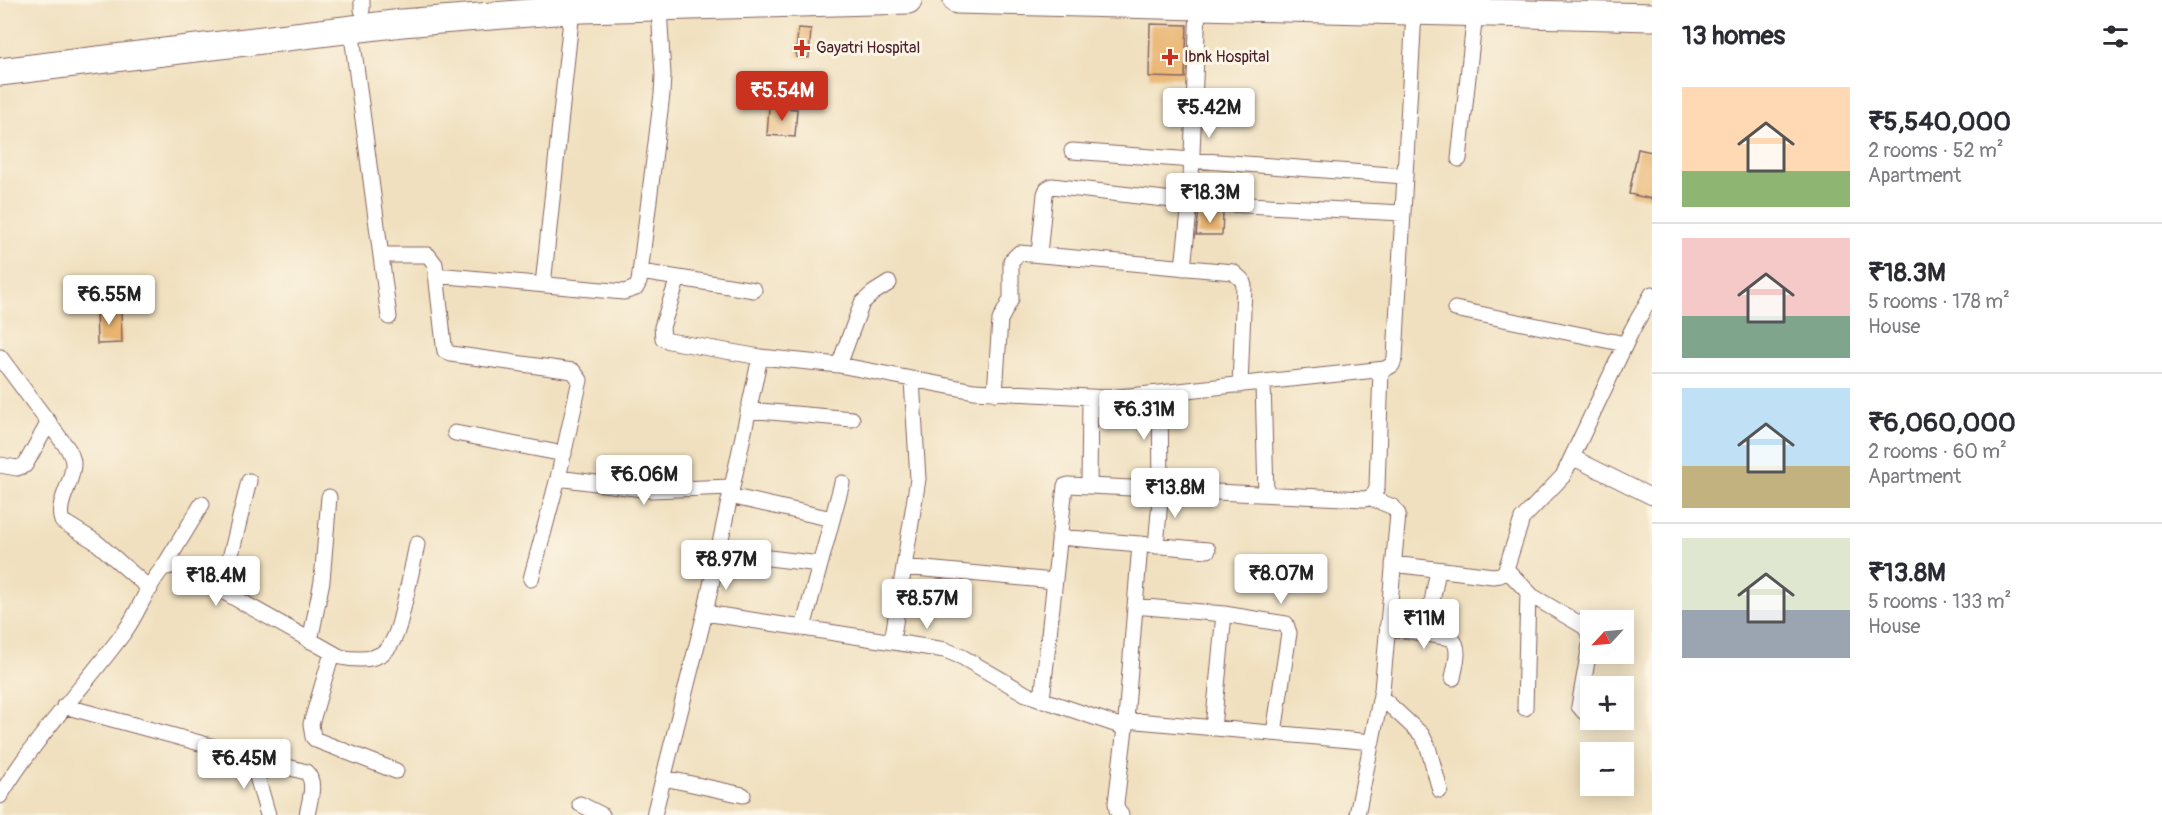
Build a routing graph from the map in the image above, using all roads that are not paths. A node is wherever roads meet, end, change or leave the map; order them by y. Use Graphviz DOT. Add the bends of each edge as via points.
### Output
graph roads {
  1 [pos="513,0"];
  2 [pos="908,0"];
  3 [pos="957,0"];
  4 [pos="1524,0"];
  5 [pos="1652,4"];
  6 [pos="1198,7"];
  7 [pos="659,8"];
  8 [pos="572,10"];
  9 [pos="1414,12"];
  10 [pos="358,13"];
  11 [pos="1475,13"];
  12 [pos="1652,16"];
  13 [pos="0,55"];
  14 [pos="0,72"];
  15 [pos="1072,151"];
  16 [pos="1459,159"];
  17 [pos="1192,160"];
  18 [pos="1404,176"];
  19 [pos="1190,202"];
  20 [pos="1402,213"];
  21 [pos="1039,254"];
  22 [pos="381,255"];
  23 [pos="1183,268"];
  24 [pos="641,272"];
  25 [pos="436,275"];
  26 [pos="678,278"];
  27 [pos="889,283"];
  28 [pos="543,285"];
  29 [pos="754,290"];
  30 [pos="1652,294"];
  31 [pos="1455,309"];
  32 [pos="388,317"];
  33 [pos="1625,344"];
  34 [pos="0,357"];
  35 [pos="759,357"];
  36 [pos="839,365"];
  37 [pos="1381,370"];
  38 [pos="912,380"];
  39 [pos="1263,383"];
  40 [pos="1240,385"];
  41 [pos="995,393"];
  42 [pos="1160,393"];
  43 [pos="1090,397"];
  44 [pos="748,410"];
  45 [pos="852,419"];
  46 [pos="49,422"];
  47 [pos="454,433"];
  48 [pos="564,454"];
  49 [pos="1572,457"];
  50 [pos="0,465"];
  51 [pos="558,478"];
  52 [pos="249,481"];
  53 [pos="842,483"];
  54 [pos="1089,486"];
  55 [pos="1161,489"];
  56 [pos="731,491"];
  57 [pos="1266,494"];
  58 [pos="329,497"];
  59 [pos="1652,497"];
  60 [pos="1371,498"];
  61 [pos="202,504"];
  62 [pos="832,519"];
  63 [pos="1059,537"];
  64 [pos="417,544"];
  65 [pos="1140,544"];
  66 [pos="1156,546"];
  67 [pos="1208,550"];
  68 [pos="718,552"];
  69 [pos="820,564"];
  70 [pos="1393,564"];
  71 [pos="904,567"];
  72 [pos="163,568"];
  73 [pos="1506,568"];
  74 [pos="1438,570"];
  75 [pos="531,579"];
  76 [pos="1054,581"];
  77 [pos="150,589"];
  78 [pos="222,591"];
  79 [pos="1528,592"];
  80 [pos="1135,606"];
  81 [pos="705,613"];
  82 [pos="1224,614"];
  83 [pos="1580,624"];
  84 [pos="1388,627"];
  85 [pos="803,628"];
  86 [pos="1426,633"];
  87 [pos="310,641"];
  88 [pos="892,642"];
  89 [pos="332,653"];
  90 [pos="1453,678"];
  91 [pos="1381,697"];
  92 [pos="1042,700"];
  93 [pos="64,706"];
  94 [pos="1526,708"];
  95 [pos="1126,724"];
  96 [pos="1213,728"];
  97 [pos="1274,733"];
  98 [pos="1372,742"];
  99 [pos="252,759"];
  100 [pos="396,771"];
  101 [pos="664,778"];
  102 [pos="1440,790"];
  103 [pos="743,795"];
  104 [pos="0,796"];
  105 [pos="580,804"];
  106 [pos="268,815"];
  107 [pos="307,815"];
  108 [pos="602,815"];
  109 [pos="654,815"];
  110 [pos="1121,815"];
  111 [pos="1357,815"];
  1 -- 10 [label="highway"];
  2 -- 7 [label="highway"];
  3 -- 6 [label="highway"];
  4 -- 5 [label="highway"];
  6 -- 9 [label="highway"];
  6 -- 17 [label="street"];
  7 -- 8 [label="highway"];
  7 -- 24 [label="street" via="663,76"];
  8 -- 10 [label="highway" via="402,22"];
  8 -- 28 [label="street"];
  9 -- 11 [label="highway"];
  9 -- 18 [label="street"];
  10 -- 13 [label="highway"];
  10 -- 14 [label="highway"];
  10 -- 22 [label="street"];
  11 -- 12 [label="highway"];
  11 -- 16 [label="street"];
  15 -- 17 [label="street"];
  17 -- 18 [label="street"];
  17 -- 19 [label="street"];
  18 -- 20 [label="street"];
  19 -- 20 [label="street"];
  19 -- 21 [label="street" via="1052,186 1045,194"];
  19 -- 23 [label="street"];
  20 -- 37 [label="street" via="1395,358 1392,365"];
  21 -- 23 [label="street"];
  21 -- 41 [label="street" via="1018,253 1011,261 1011,299 1000,320"];
  22 -- 25 [label="street" via="428,255 435,264"];
  22 -- 32 [label="street"];
  23 -- 40 [label="street" via="1233,272 1242,280"];
  24 -- 26 [label="street"];
  24 -- 28 [label="street" via="636,288 624,292"];
  25 -- 28 [label="street"];
  25 -- 48 [label="street" via="446,351 573,371 578,375 580,387"];
  26 -- 29 [label="street"];
  26 -- 35 [label="street" via="662,327 663,338"];
  27 -- 36 [label="street" via="862,303"];
  30 -- 33 [label="street"];
  31 -- 33 [label="street"];
  33 -- 49 [label="street"];
  34 -- 46 [label="street"];
  35 -- 36 [label="street"];
  35 -- 44 [label="street"];
  36 -- 38 [label="street"];
  37 -- 39 [label="street"];
  37 -- 60 [label="street" via="1377,487"];
  38 -- 41 [label="street"];
  38 -- 71 [label="street" via="918,479"];
  39 -- 40 [label="street"];
  39 -- 57 [label="street"];
  40 -- 42 [label="street"];
  41 -- 43 [label="street"];
  42 -- 43 [label="street"];
  42 -- 55 [label="street"];
  43 -- 54 [label="street"];
  44 -- 45 [label="street"];
  44 -- 56 [label="street"];
  46 -- 50 [label="street" via="25,465"];
  46 -- 77 [label="street" via="73,462 60,513 62,521 96,542"];
  47 -- 48 [label="street"];
  48 -- 51 [label="street"];
  49 -- 59 [label="street"];
  49 -- 73 [label="street" via="1559,483 1522,519"];
  51 -- 56 [label="street" via="650,490"];
  51 -- 75 [label="street"];
  52 -- 78 [label="street"];
  53 -- 62 [label="street"];
  54 -- 55 [label="street"];
  54 -- 63 [label="street" via="1065,486"];
  55 -- 57 [label="street"];
  55 -- 66 [label="street"];
  56 -- 62 [label="street"];
  56 -- 68 [label="street"];
  57 -- 60 [label="street"];
  58 -- 87 [label="street" via="322,581"];
  60 -- 70 [label="street" via="1397,510"];
  61 -- 72 [label="street"];
  62 -- 69 [label="street"];
  63 -- 65 [label="street"];
  63 -- 76 [label="street"];
  64 -- 89 [label="street" via="393,642 378,656 367,659 355,660"];
  65 -- 66 [label="street"];
  65 -- 80 [label="street"];
  66 -- 67 [label="street"];
  68 -- 69 [label="street"];
  68 -- 81 [label="street"];
  69 -- 85 [label="street"];
  70 -- 74 [label="street"];
  70 -- 84 [label="street"];
  71 -- 76 [label="street"];
  71 -- 88 [label="street"];
  72 -- 77 [label="street"];
  72 -- 78 [label="street" via="176,565"];
  73 -- 74 [label="street" via="1493,576"];
  73 -- 79 [label="street"];
  74 -- 86 [label="street"];
  76 -- 92 [label="street"];
  77 -- 93 [label="street" via="126,630"];
  78 -- 87 [label="street"];
  79 -- 83 [label="street"];
  79 -- 94 [label="street"];
  80 -- 82 [label="street"];
  80 -- 95 [label="street"];
  81 -- 85 [label="street"];
  81 -- 101 [label="street"];
  82 -- 96 [label="street"];
  82 -- 97 [label="street" via="1281,622 1289,628"];
  84 -- 86 [label="street"];
  84 -- 91 [label="street"];
  85 -- 88 [label="street"];
  86 -- 90 [label="street" via="1456,642"];
  87 -- 89 [label="street"];
  88 -- 92 [label="street" via="945,650"];
  89 -- 100 [label="street" via="311,724 313,737"];
  91 -- 98 [label="street"];
  91 -- 102 [label="street" via="1422,735"];
  92 -- 95 [label="street"];
  93 -- 99 [label="street"];
  93 -- 104 [label="street"];
  95 -- 96 [label="street"];
  95 -- 110 [label="street" via="1116,803"];
  96 -- 97 [label="street"];
  97 -- 98 [label="street"];
  98 -- 111 [label="street"];
  99 -- 106 [label="street"];
  99 -- 107 [label="street" via="309,774 312,786"];
  101 -- 103 [label="street"];
  101 -- 109 [label="street"];
  105 -- 108 [label="street"];
}
